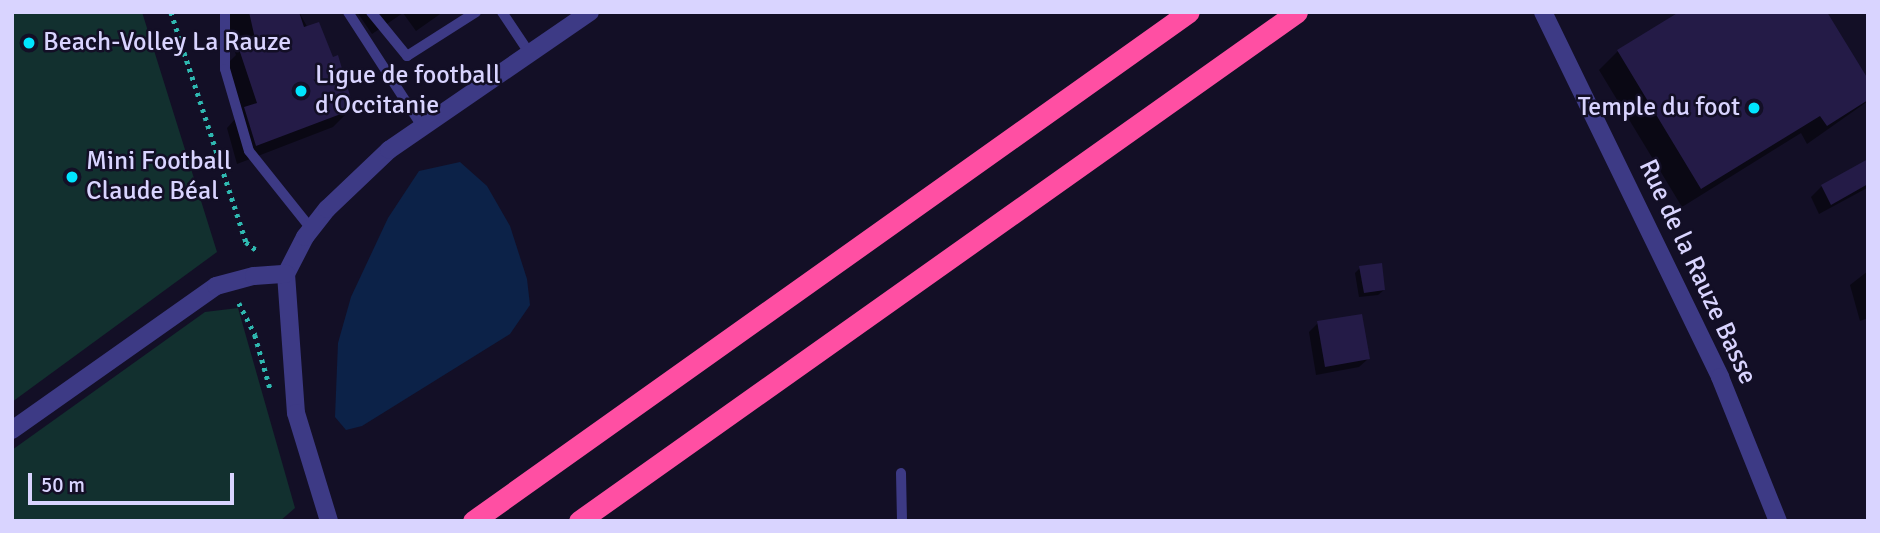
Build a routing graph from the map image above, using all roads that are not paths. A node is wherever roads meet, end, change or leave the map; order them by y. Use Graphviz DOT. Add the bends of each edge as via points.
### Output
graph roads {
  1 [pos="225,12"];
  2 [pos="348,12"];
  3 [pos="372,12"];
  4 [pos="476,12"];
  5 [pos="502,12"];
  6 [pos="590,12"];
  7 [pos="1189,12"];
  8 [pos="1297,12"];
  9 [pos="1543,12"];
  10 [pos="528,51"];
  11 [pos="421,125"];
  12 [pos="312,230"];
  13 [pos="286,274"];
  14 [pos="12,430"];
  15 [pos="901,473"];
  16 [pos="329,521"];
  17 [pos="473,521"];
  18 [pos="579,521"];
  19 [pos="902,521"];
  20 [pos="1778,521"];
  1 -- 12 [label="lane" via="225,69 249,151"];
  2 -- 11 [label="lane"];
  3 -- 4 [label="lane" via="407,56"];
  5 -- 10 [label="lane"];
  6 -- 10 [label="street"];
  7 -- 17 [label="highway"];
  8 -- 18 [label="highway"];
  9 -- 20 [label="street, Rue de la Rauze Basse" via="1720,377"];
  10 -- 11 [label="street"];
  11 -- 12 [label="street" via="352,184"];
  12 -- 13 [label="street"];
  13 -- 14 [label="street" via="239,278 216,286"];
  13 -- 16 [label="street" via="296,413"];
  15 -- 19 [label="lane"];
}
